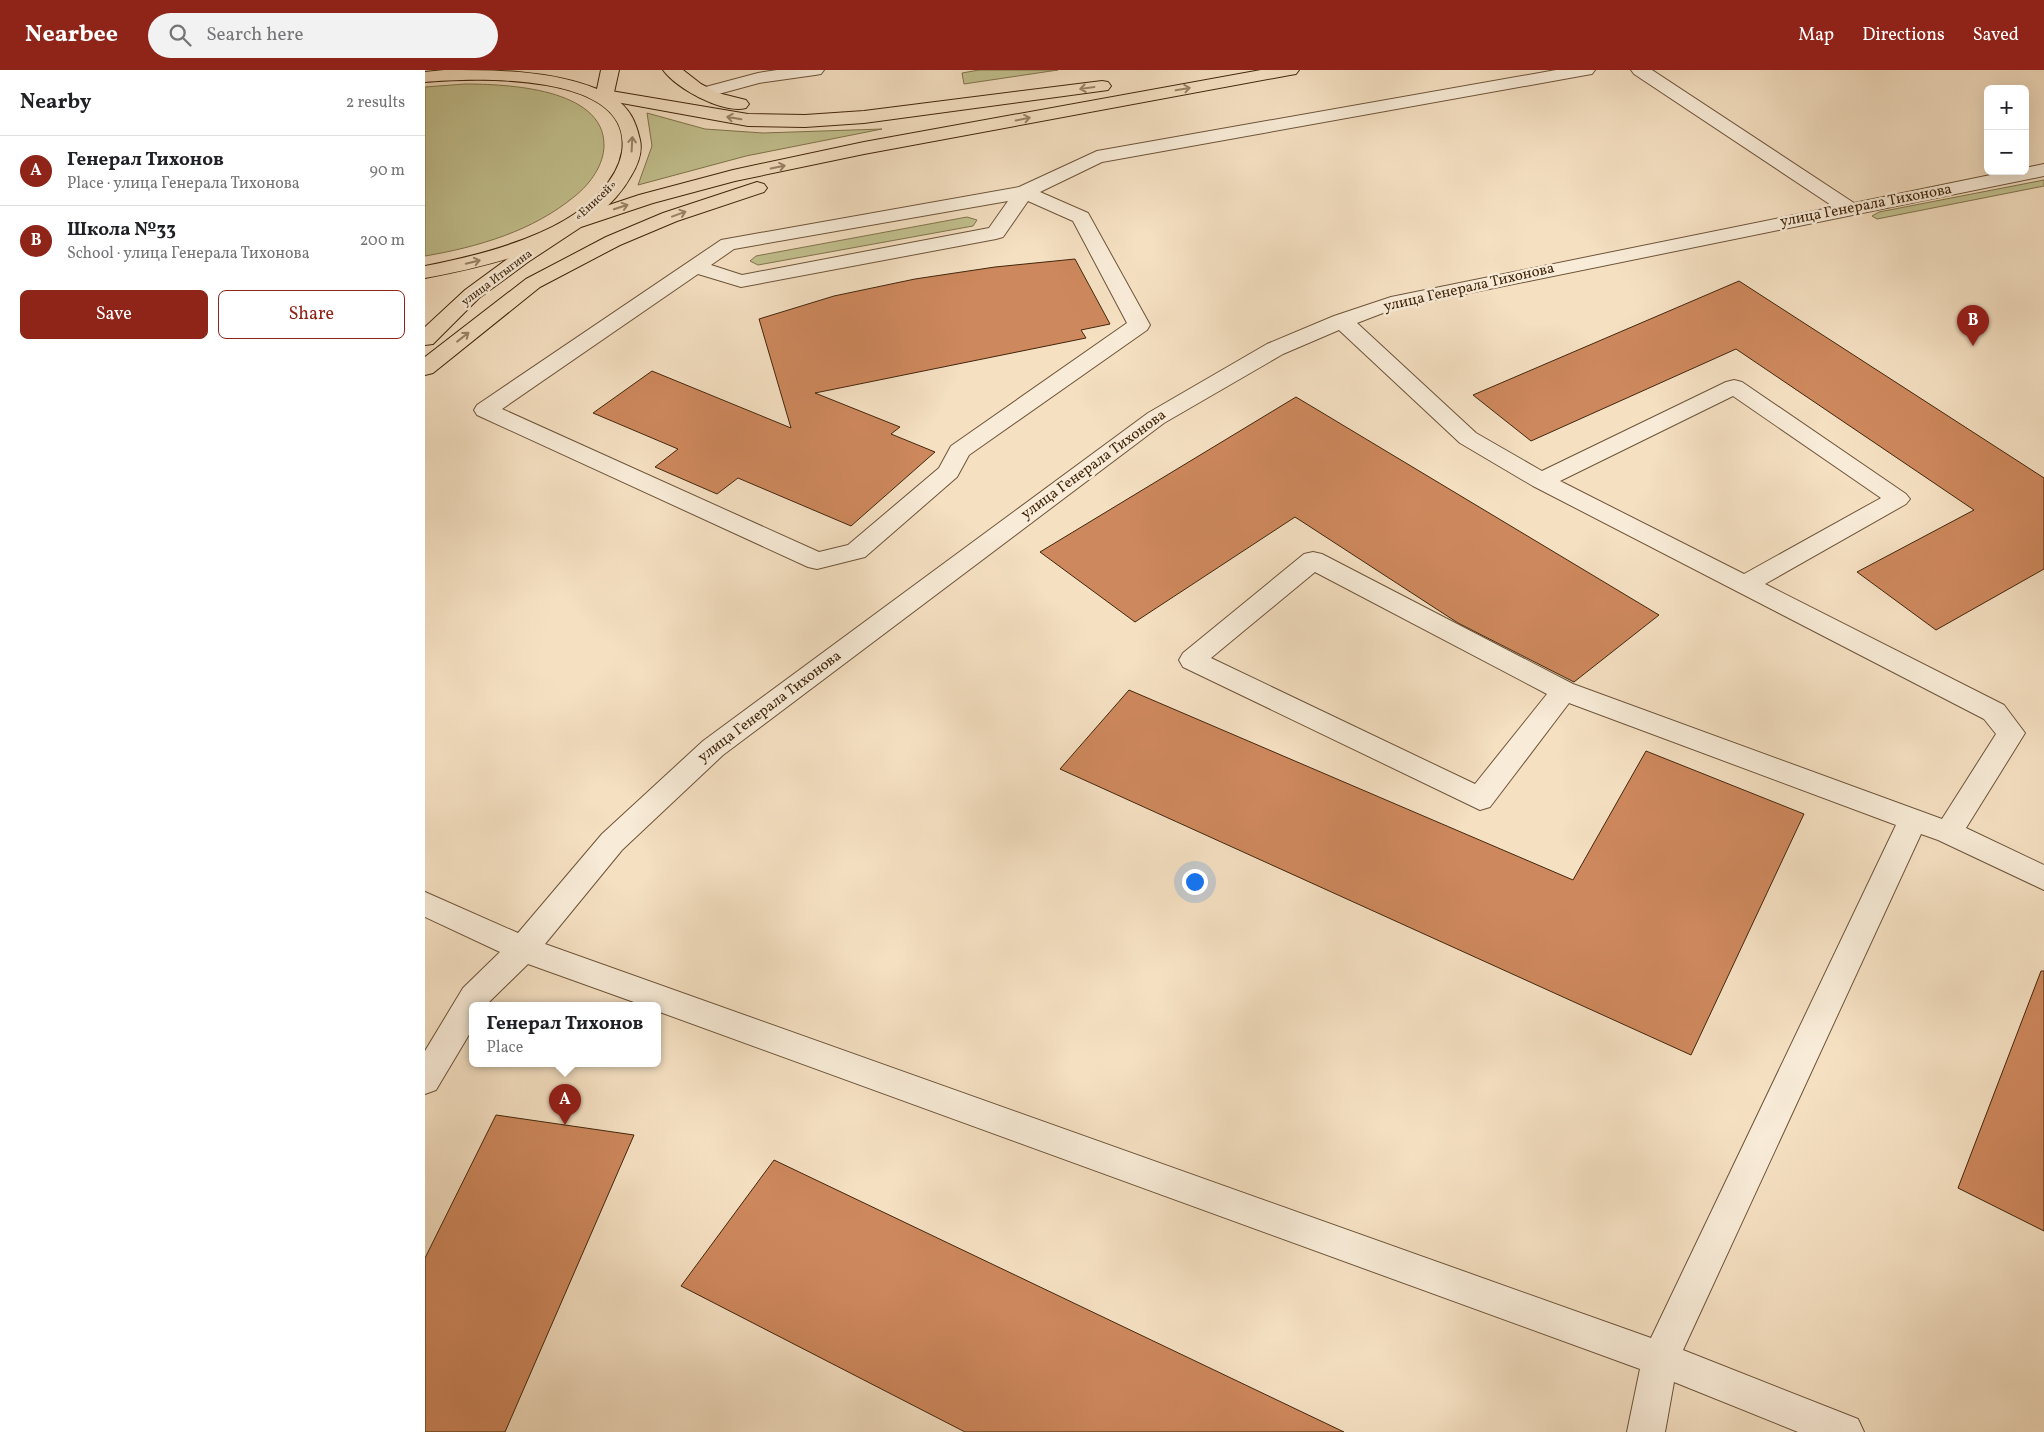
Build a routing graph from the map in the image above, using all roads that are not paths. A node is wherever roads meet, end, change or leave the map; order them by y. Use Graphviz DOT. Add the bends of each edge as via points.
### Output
graph roads {
  1 [pos="610,70"];
  2 [pos="672,70"];
  3 [pos="815,70"];
  4 [pos="1222,70"];
  5 [pos="1290,70"];
  6 [pos="1586,70"];
  7 [pos="1640,70"];
  8 [pos="425,77"];
  9 [pos="704,93"];
  10 [pos="605,95"];
  11 [pos="1009,98"];
  12 [pos="990,126"];
  13 [pos="2044,170"];
  14 [pos="1024,192"];
  15 [pos="1850,209"];
  16 [pos="574,223"];
  17 [pos="695,267"];
  18 [pos="425,272"];
  19 [pos="1342,321"];
  20 [pos="425,338"];
  21 [pos="425,368"];
  22 [pos="1541,481"];
  23 [pos="1744,585"];
  24 [pos="1564,691"];
  25 [pos="1913,820"];
  26 [pos="1948,832"];
  27 [pos="2044,878"];
  28 [pos="425,904"];
  29 [pos="523,949"];
  30 [pos="471,1002"];
  31 [pos="469,1005"];
  32 [pos="425,1080"];
  33 [pos="1661,1359"];
  34 [pos="1646,1432"];
  35 [pos="1845,1432"];
  1 -- 10 [label="main road"];
  2 -- 9 [label="main road"];
  3 -- 9 [label="street" via="758,78"];
  4 -- 11 [label="main road, one-way"];
  12 -- 5 [label="main road, one-way"];
  6 -- 14 [label="street" via="1097,157"];
  7 -- 15 [label="street"];
  8 -- 10 [label="main road, «Енисей»" via="491,72 530,74 565,81"];
  9 -- 11 [label="main road" via="731,103 769,107 832,108"];
  11 -- 10 [label="main road, one-way" via="864,117 786,121 748,120"];
  16 -- 10 [label="main road, «Енисей», one-way" via="615,187 631,159 633,133 620,110"];
  16 -- 12 [label="main road, one-way" via="646,199 733,176"];
  21 -- 12 [label="main road, one-way" via="533,283 621,238 730,196"];
  13 -- 15 [label="street, улица Генерала Тихонова"];
  14 -- 17 [label="street" via="728,244"];
  14 -- 17 [label="street" via="996,233 741,281"];
  14 -- 17 [label="street" via="1081,217 1139,325 959,451 949,472 856,551 817,561 485,410"];
  15 -- 19 [label="street, улица Генерала Тихонова" via="1391,303"];
  18 -- 16 [label="main road, «Енисей», one-way" via="474,262 520,247"];
  16 -- 20 [label="main road, улица Итыгина" via="472,294"];
  19 -- 22 [label="street" via="1468,438"];
  19 -- 29 [label="street, улица Генерала Тихонова" via="1275,349 1156,418 713,748 612,842"];
  22 -- 23 [label="street"];
  22 -- 23 [label="street" via="1734,387 1898,499"];
  23 -- 26 [label="street" via="1995,712 2011,732"];
  24 -- 24 [label="street" via="1313,560 1192,660 1480,799"];
  24 -- 25 [label="street"];
  25 -- 26 [label="street"];
  25 -- 33 [label="street"];
  26 -- 27 [label="street"];
  28 -- 29 [label="street"];
  29 -- 30 [label="street, улица Генерала Тихонова"];
  29 -- 33 [label="street"];
  31 -- 32 [label="street, улица Генерала Тихонова"];
  33 -- 34 [label="street"];
  33 -- 35 [label="street"];
}
